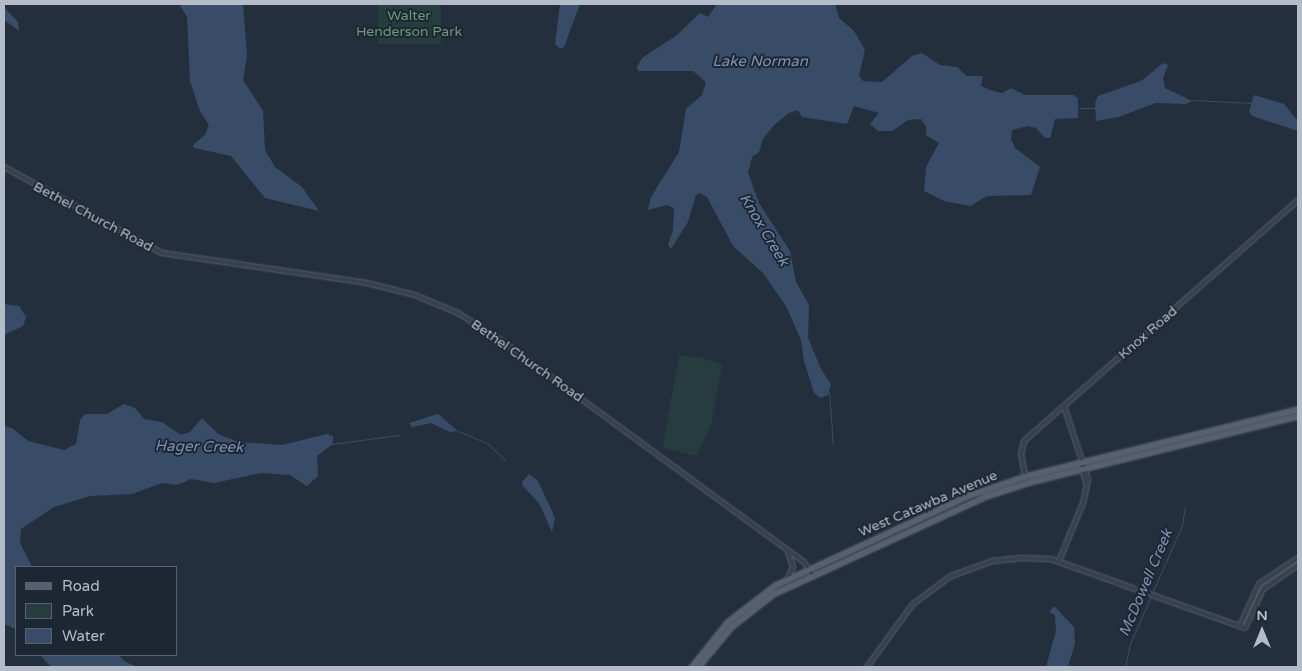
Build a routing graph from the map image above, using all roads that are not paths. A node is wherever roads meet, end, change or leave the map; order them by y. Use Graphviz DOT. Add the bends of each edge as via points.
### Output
graph roads {
  1 [pos="4,167"];
  2 [pos="1298,200"];
  3 [pos="1064,406"];
  4 [pos="1298,409"];
  5 [pos="1298,416"];
  6 [pos="1243,423"];
  7 [pos="1194,435"];
  8 [pos="1209,438"];
  9 [pos="1156,451"];
  10 [pos="1084,466"];
  11 [pos="1025,476"];
  12 [pos="1001,484"];
  13 [pos="967,504"];
  14 [pos="930,513"];
  15 [pos="897,535"];
  16 [pos="787,550"];
  17 [pos="1298,558"];
  18 [pos="1059,561"];
  19 [pos="1298,565"];
  20 [pos="809,568"];
  21 [pos="812,574"];
  22 [pos="787,578"];
  23 [pos="727,622"];
  24 [pos="1240,626"];
  25 [pos="704,659"];
  26 [pos="691,667"];
  27 [pos="698,667"];
  28 [pos="867,667"];
  1 -- 16 [label="street, Bethel Church Road" via="162,253 366,283 402,291 444,307 502,341"];
  2 -- 3 [label="street, Knox Road"];
  3 -- 10 [label="street"];
  3 -- 11 [label="street, Knox Road" via="1022,445"];
  4 -- 6 [label="main road, West Catawba Avenue"];
  5 -- 8 [label="main road, West Catawba Avenue"];
  6 -- 7 [label="main road, West Catawba Avenue"];
  6 -- 8 [label="main road"];
  7 -- 9 [label="main road" via="1193,439"];
  7 -- 10 [label="main road, West Catawba Avenue"];
  8 -- 9 [label="main road, West Catawba Avenue"];
  9 -- 10 [label="main road, West Catawba Avenue"];
  10 -- 11 [label="main road, West Catawba Avenue"];
  10 -- 13 [label="main road, West Catawba Avenue" via="1002,490"];
  10 -- 18 [label="street" via="1083,503"];
  11 -- 12 [label="main road, West Catawba Avenue"];
  12 -- 13 [label="main road" via="968,500"];
  12 -- 14 [label="main road, West Catawba Avenue"];
  13 -- 15 [label="main road, West Catawba Avenue"];
  14 -- 15 [label="main road" via="929,517"];
  14 -- 20 [label="main road, West Catawba Avenue"];
  15 -- 21 [label="main road, West Catawba Avenue"];
  16 -- 20 [label="street, Bethel Church Road"];
  16 -- 22 [label="street" via="793,567"];
  17 -- 24 [label="street" via="1260,584"];
  18 -- 24 [label="street"];
  18 -- 28 [label="street" via="1037,558 1001,560 951,576 913,604"];
  19 -- 24 [label="street" via="1263,589 1245,628"];
  20 -- 21 [label="street, Bethel Church Road"];
  20 -- 22 [label="main road, West Catawba Avenue"];
  21 -- 25 [label="main road, West Catawba Avenue" via="750,610"];
  22 -- 23 [label="main road, West Catawba Avenue"];
  23 -- 25 [label="main road"];
  23 -- 26 [label="main road, West Catawba Avenue"];
  25 -- 27 [label="main road, West Catawba Avenue"];
}
